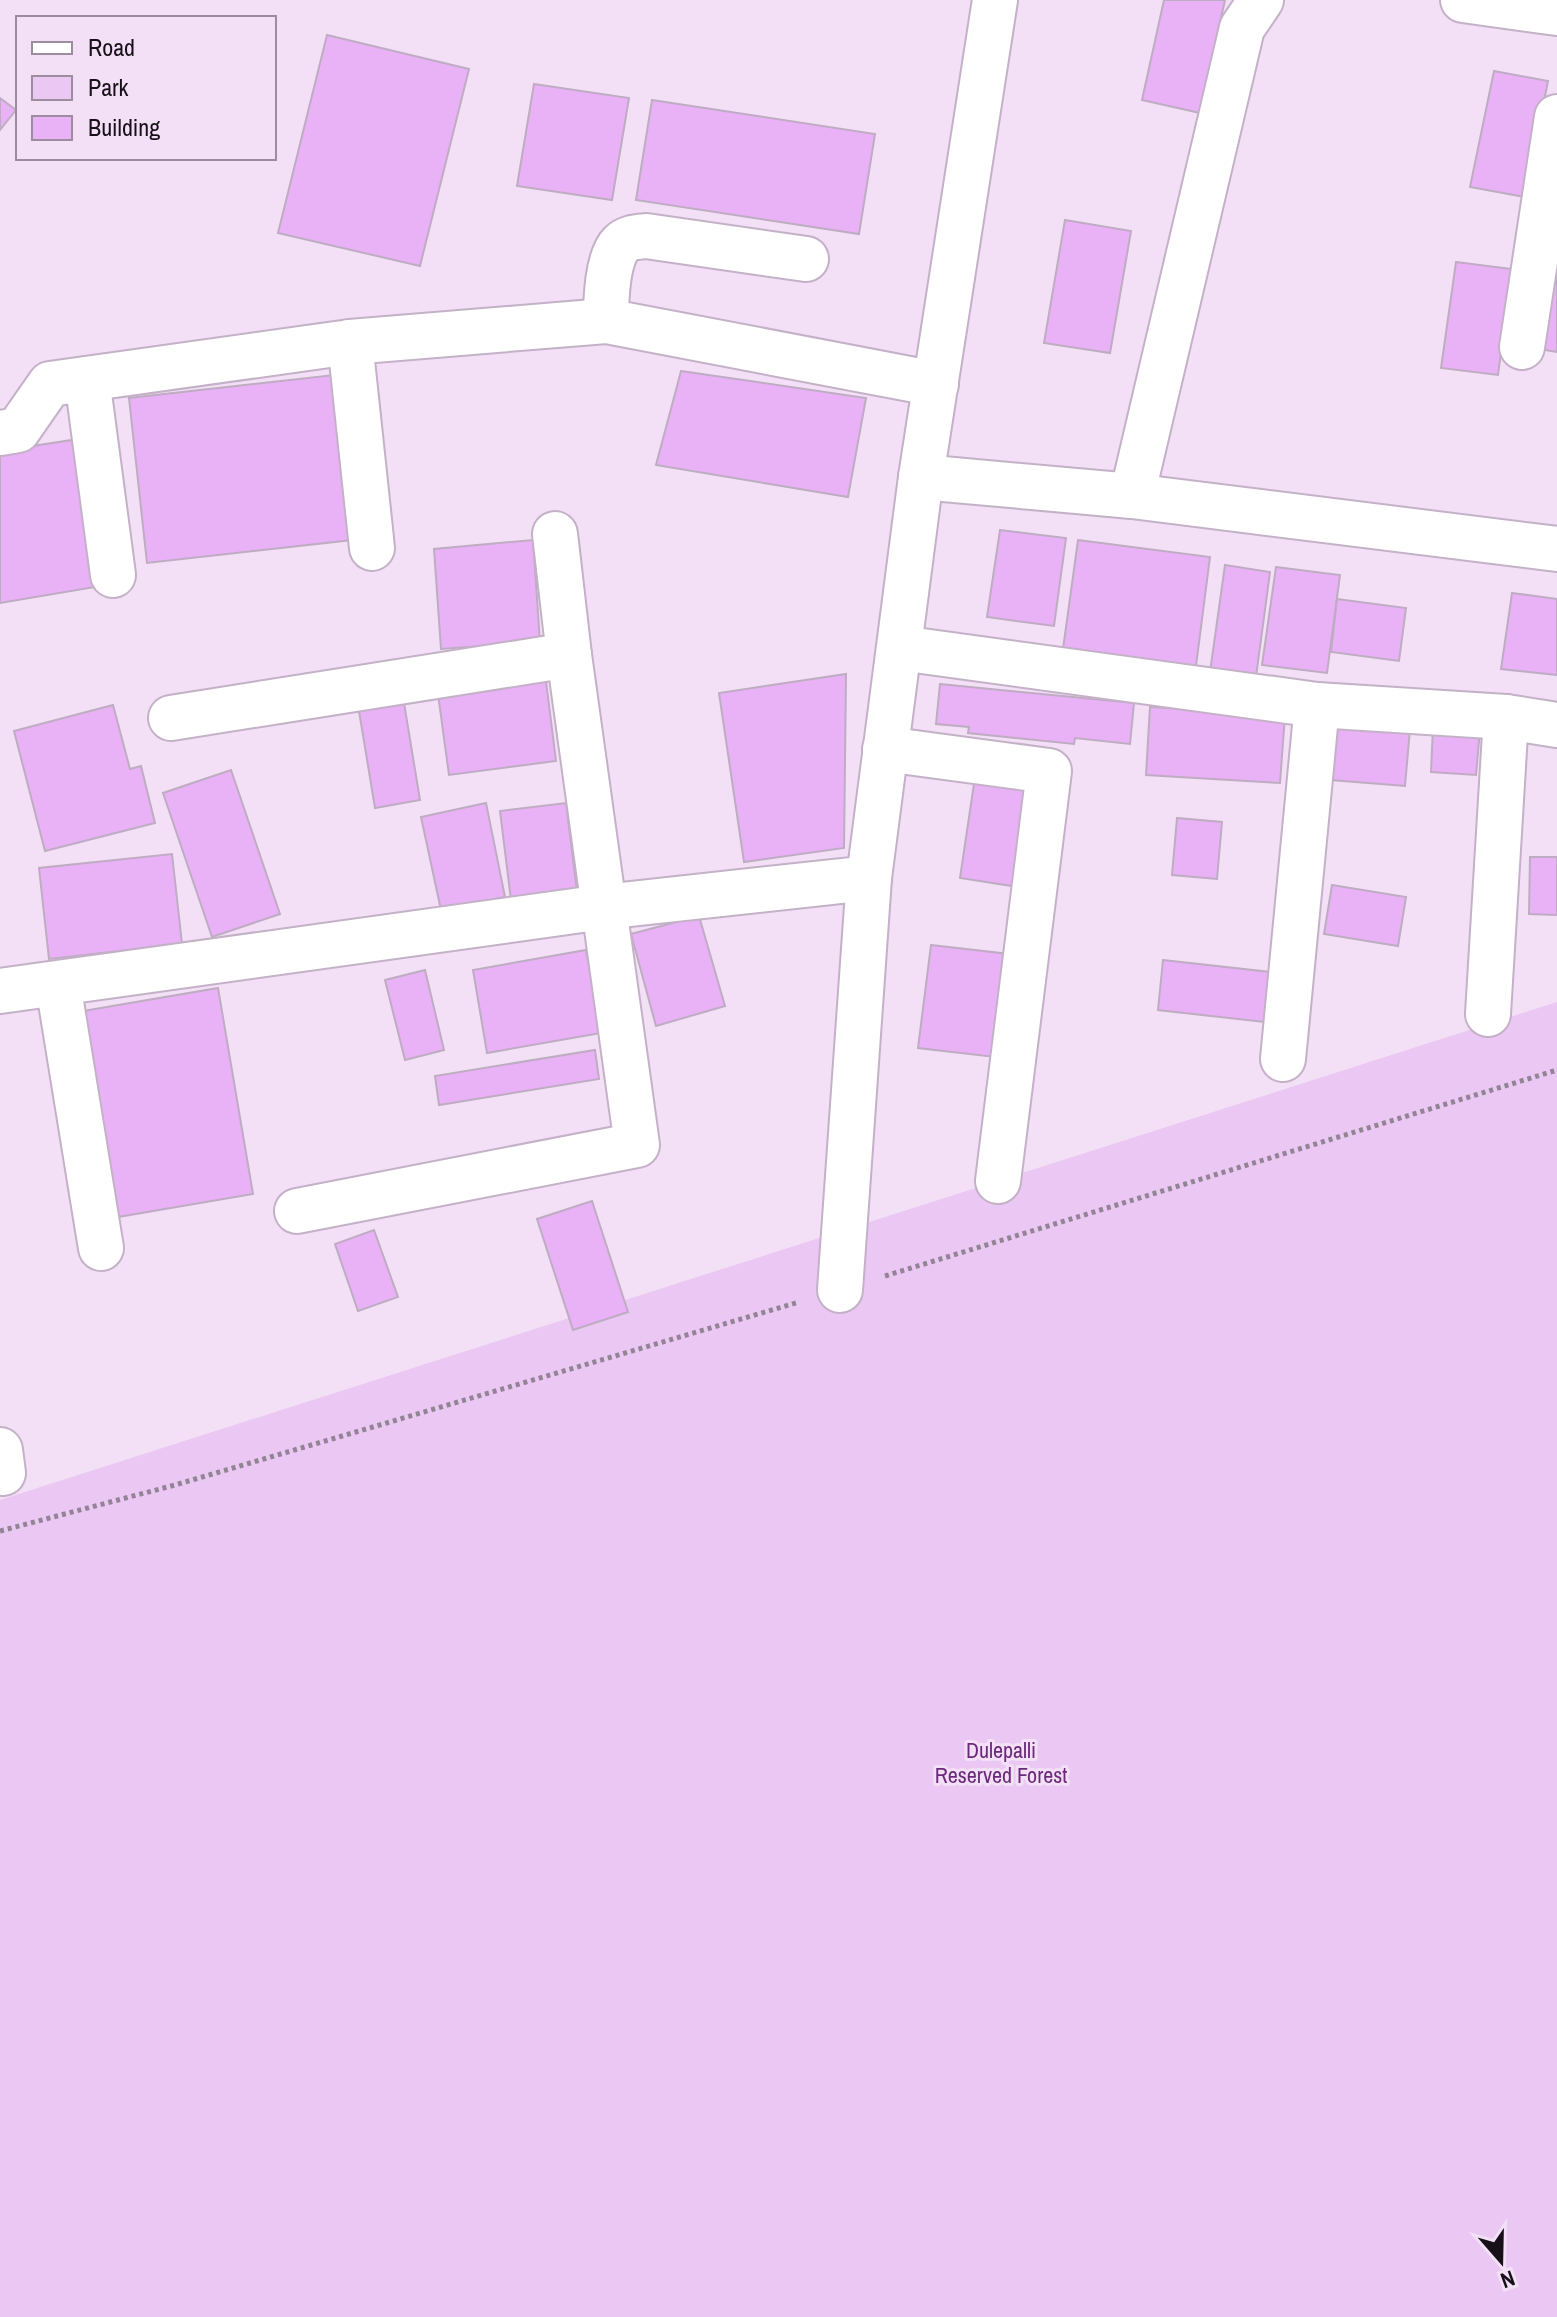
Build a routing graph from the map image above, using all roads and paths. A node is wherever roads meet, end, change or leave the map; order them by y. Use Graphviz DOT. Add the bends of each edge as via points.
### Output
graph roads {
  1 [pos="995,0"];
  2 [pos="1261,0"];
  3 [pos="1463,0"];
  4 [pos="1557,13"];
  5 [pos="1557,117"];
  6 [pos="806,259"];
  7 [pos="606,321"];
  8 [pos="350,342"];
  9 [pos="1522,347"];
  10 [pos="69,381"];
  11 [pos="936,384"];
  12 [pos="0,433"];
  13 [pos="921,477"];
  14 [pos="1132,496"];
  15 [pos="555,534"];
  16 [pos="372,548"];
  17 [pos="1557,549"];
  18 [pos="113,575"];
  19 [pos="900,648"];
  20 [pos="569,655"];
  21 [pos="1317,705"];
  22 [pos="1506,717"];
  23 [pos="171,718"];
  24 [pos="1557,725"];
  25 [pos="885,749"];
  26 [pos="869,878"];
  27 [pos="603,907"];
  28 [pos="58,984"];
  29 [pos="0,991"];
  30 [pos="1488,1014"];
  31 [pos="1283,1059"];
  32 [pos="1557,1070"];
  33 [pos="998,1181"];
  34 [pos="297,1211"];
  35 [pos="101,1248"];
  36 [pos="840,1290"];
  37 [pos="0,1531"];
  1 -- 11 [label="street"];
  2 -- 14 [label="street" via="1242,28"];
  3 -- 4 [label="street"];
  5 -- 9 [label="street"];
  6 -- 7 [label="street" via="646,236 629,239 619,245 606,286"];
  7 -- 8 [label="street"];
  7 -- 11 [label="street"];
  8 -- 10 [label="street"];
  8 -- 16 [label="street"];
  10 -- 12 [label="street" via="18,430"];
  10 -- 18 [label="street"];
  11 -- 13 [label="street"];
  13 -- 14 [label="street"];
  13 -- 19 [label="street"];
  14 -- 17 [label="street"];
  15 -- 20 [label="street"];
  19 -- 21 [label="street"];
  19 -- 25 [label="street"];
  20 -- 23 [label="street"];
  20 -- 27 [label="street"];
  21 -- 22 [label="street"];
  21 -- 31 [label="street"];
  22 -- 24 [label="street"];
  22 -- 30 [label="street"];
  25 -- 26 [label="street"];
  25 -- 33 [label="street" via="1049,771"];
  26 -- 27 [label="street"];
  26 -- 36 [label="street"];
  27 -- 28 [label="street"];
  27 -- 34 [label="street" via="637,1145"];
  28 -- 29 [label="street"];
  28 -- 35 [label="street"];
  32 -- 36 [label="path"];
  36 -- 37 [label="path" via="175,1485"];
}
